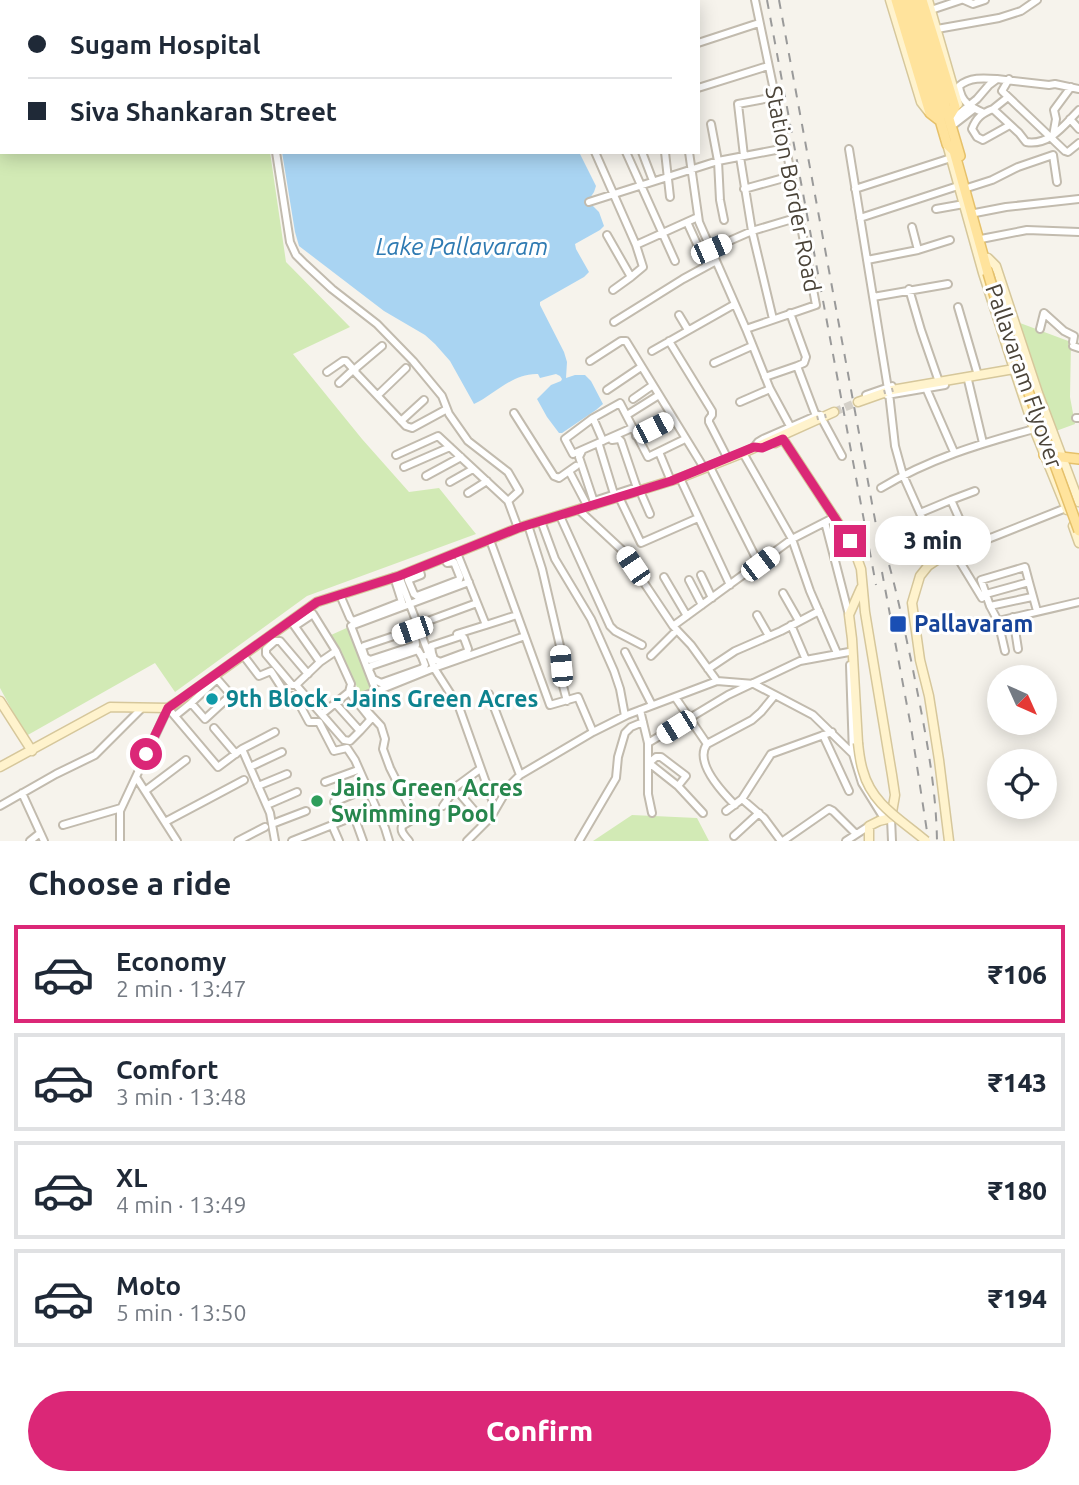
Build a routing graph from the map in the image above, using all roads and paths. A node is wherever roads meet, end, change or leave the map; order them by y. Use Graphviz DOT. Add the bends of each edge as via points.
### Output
graph roads {
  1 [pos="755,0"];
  2 [pos="890,0"];
  3 [pos="896,0"];
  4 [pos="905,0"];
  5 [pos="914,0"];
  6 [pos="922,0"];
  7 [pos="928,0"];
  8 [pos="963,0"];
  9 [pos="985,0"];
  10 [pos="1037,0"];
  11 [pos="931,10"];
  12 [pos="759,23"];
  13 [pos="937,29"];
  14 [pos="700,42"];
  15 [pos="768,66"];
  16 [pos="997,79"];
  17 [pos="1009,79"];
  18 [pos="700,87"];
  19 [pos="1075,88"];
  20 [pos="775,96"];
  21 [pos="1009,97"];
  22 [pos="955,107"];
  23 [pos="971,107"];
  24 [pos="993,109"];
  25 [pos="1079,110"];
  26 [pos="930,113"];
  27 [pos="984,113"];
  28 [pos="1070,119"];
  29 [pos="939,120"];
  30 [pos="950,121"];
  31 [pos="711,124"];
  32 [pos="1010,125"];
  33 [pos="1079,129"];
  34 [pos="1052,138"];
  35 [pos="1079,143"];
  36 [pos="947,144"];
  37 [pos="786,148"];
  38 [pos="849,149"];
  39 [pos="276,154"];
  40 [pos="597,154"];
  41 [pos="627,154"];
  42 [pos="643,154"];
  43 [pos="665,154"];
  44 [pos="689,154"];
  45 [pos="742,156"];
  46 [pos="951,158"];
  47 [pos="718,161"];
  48 [pos="692,169"];
  49 [pos="791,176"];
  50 [pos="667,177"];
  51 [pos="653,181"];
  52 [pos="1057,182"];
  53 [pos="641,186"];
  54 [pos="963,187"];
  55 [pos="744,189"];
  56 [pos="855,189"];
  57 [pos="613,194"];
  58 [pos="670,197"];
  59 [pos="1079,199"];
  60 [pos="589,202"];
  61 [pos="964,204"];
  62 [pos="936,209"];
  63 [pos="975,213"];
  64 [pos="698,217"];
  65 [pos="799,217"];
  66 [pos="860,218"];
  67 [pos="724,220"];
  68 [pos="687,222"];
  69 [pos="912,228"];
  70 [pos="752,231"];
  71 [pos="1079,232"];
  72 [pos="662,233"];
  73 [pos="607,235"];
  74 [pos="981,239"];
  75 [pos="950,240"];
  76 [pos="636,245"];
  77 [pos="711,249"];
  78 [pos="918,250"];
  79 [pos="986,259"];
  80 [pos="867,260"];
  81 [pos="675,261"];
  82 [pos="716,261"];
  83 [pos="707,266"];
  84 [pos="990,273"];
  85 [pos="631,277"];
  86 [pos="948,284"];
  87 [pos="613,289"];
  88 [pos="909,289"];
  89 [pos="873,297"];
  90 [pos="735,304"];
  91 [pos="958,307"];
  92 [pos="790,313"];
  93 [pos="679,315"];
  94 [pos="774,319"];
  95 [pos="614,322"];
  96 [pos="746,329"];
  97 [pos="688,330"];
  98 [pos="1040,330"];
  99 [pos="669,341"];
  100 [pos="1075,345"];
  101 [pos="382,346"];
  102 [pos="752,346"];
  103 [pos="652,351"];
  104 [pos="590,361"];
  105 [pos="714,363"];
  106 [pos="641,366"];
  107 [pos="797,366"];
  108 [pos="406,368"];
  109 [pos="1014,369"];
  110 [pos="354,370"];
  111 [pos="327,372"];
  112 [pos="980,374"];
  113 [pos="765,377"];
  114 [pos="938,379"];
  115 [pos="968,380"];
  116 [pos="340,383"];
  117 [pos="653,385"];
  118 [pos="769,388"];
  119 [pos="926,388"];
  120 [pos="607,390"];
  121 [pos="889,391"];
  122 [pos="378,395"];
  123 [pos="659,395"];
  124 [pos="633,399"];
  125 [pos="424,400"];
  126 [pos="860,401"];
  127 [pos="740,402"];
  128 [pos="447,409"];
  129 [pos="514,413"];
  130 [pos="627,415"];
  131 [pos="825,415"];
  132 [pos="593,418"];
  133 [pos="672,418"];
  134 [pos="401,421"];
  135 [pos="790,426"];
  136 [pos="632,428"];
  137 [pos="1034,429"];
  138 [pos="636,436"];
  139 [pos="685,439"];
  140 [pos="783,439"];
  141 [pos="601,443"];
  142 [pos="983,443"];
  143 [pos="450,447"];
  144 [pos="754,447"];
  145 [pos="659,452"];
  146 [pos="954,452"];
  147 [pos="743,453"];
  148 [pos="396,455"];
  149 [pos="1044,455"];
  150 [pos="842,456"];
  151 [pos="1061,456"];
  152 [pos="461,457"];
  153 [pos="728,459"];
  154 [pos="1079,459"];
  155 [pos="404,467"];
  156 [pos="707,468"];
  157 [pos="473,469"];
  158 [pos="903,475"];
  159 [pos="426,476"];
  160 [pos="676,479"];
  161 [pos="486,481"];
  162 [pos="450,482"];
  163 [pos="881,488"];
  164 [pos="638,490"];
  165 [pos="975,491"];
  166 [pos="468,493"];
  167 [pos="617,496"];
  168 [pos="951,500"];
  169 [pos="508,501"];
  170 [pos="1079,502"];
  171 [pos="589,506"];
  172 [pos="1066,508"];
  173 [pos="920,513"];
  174 [pos="650,514"];
  175 [pos="559,516"];
  176 [pos="835,517"];
  177 [pos="698,518"];
  178 [pos="1079,519"];
  179 [pos="541,521"];
  180 [pos="825,522"];
  181 [pos="528,525"];
  182 [pos="518,528"];
  183 [pos="1079,531"];
  184 [pos="792,539"];
  185 [pos="490,540"];
  186 [pos="1079,542"];
  187 [pos="971,545"];
  188 [pos="954,552"];
  189 [pos="457,553"];
  190 [pos="444,558"];
  191 [pos="940,558"];
  192 [pos="760,564"];
  193 [pos="419,568"];
  194 [pos="701,575"];
  195 [pos="396,576"];
  196 [pos="664,577"];
  197 [pos="689,580"];
  198 [pos="469,582"];
  199 [pos="863,582"];
  200 [pos="1030,582"];
  201 [pos="730,585"];
  202 [pos="783,593"];
  203 [pos="340,595"];
  204 [pos="984,596"];
  205 [pos="1032,597"];
  206 [pos="712,598"];
  207 [pos="1079,602"];
  208 [pos="477,603"];
  209 [pos="410,604"];
  210 [pos="702,606"];
  211 [pos="990,606"];
  212 [pos="819,611"];
  213 [pos="1037,611"];
  214 [pos="517,615"];
  215 [pos="757,615"];
  216 [pos="849,615"];
  217 [pos="687,616"];
  218 [pos="1013,617"];
  219 [pos="799,621"];
  220 [pos="998,621"];
  221 [pos="293,623"];
  222 [pos="418,625"];
  223 [pos="486,625"];
  224 [pos="791,625"];
  225 [pos="675,628"];
  226 [pos="418,634"];
  227 [pos="525,636"];
  228 [pos="769,636"];
  229 [pos="425,645"];
  230 [pos="642,645"];
  231 [pos="359,646"];
  232 [pos="850,648"];
  233 [pos="1018,649"];
  234 [pos="336,651"];
  235 [pos="1005,651"];
  236 [pos="625,652"];
  237 [pos="837,653"];
  238 [pos="243,655"];
  239 [pos="427,655"];
  240 [pos="651,656"];
  241 [pos="806,660"];
  242 [pos="320,662"];
  243 [pos="366,666"];
  244 [pos="434,668"];
  245 [pos="708,669"];
  246 [pos="308,674"];
  247 [pos="718,681"];
  248 [pos="754,684"];
  249 [pos="296,685"];
  250 [pos="376,691"];
  251 [pos="349,692"];
  252 [pos="489,694"];
  253 [pos="775,695"];
  254 [pos="675,697"];
  255 [pos="567,701"];
  256 [pos="191,703"];
  257 [pos="335,704"];
  258 [pos="652,705"];
  259 [pos="144,706"];
  260 [pos="2,708"];
  261 [pos="168,708"];
  262 [pos="640,710"];
  263 [pos="322,714"];
  264 [pos="176,716"];
  265 [pos="625,716"];
  266 [pos="689,719"];
  267 [pos="643,722"];
  268 [pos="214,728"];
  269 [pos="360,731"];
  270 [pos="275,732"];
  271 [pos="593,732"];
  272 [pos="832,732"];
  273 [pos="823,735"];
  274 [pos="648,743"];
  275 [pos="707,744"];
  276 [pos="32,751"];
  277 [pos="239,751"];
  278 [pos="282,752"];
  279 [pos="853,754"];
  280 [pos="186,760"];
  281 [pos="649,763"];
  282 [pos="0,767"];
  283 [pos="250,767"];
  284 [pos="480,769"];
  285 [pos="358,770"];
  286 [pos="287,774"];
  287 [pos="520,775"];
  288 [pos="136,777"];
  289 [pos="244,780"];
  290 [pos="325,782"];
  291 [pos="258,786"];
  292 [pos="678,786"];
  293 [pos="366,789"];
  294 [pos="849,790"];
  295 [pos="145,791"];
  296 [pos="297,792"];
  297 [pos="22,793"];
  298 [pos="460,794"];
  299 [pos="742,799"];
  300 [pos="334,802"];
  301 [pos="734,804"];
  302 [pos="267,805"];
  303 [pos="0,806"];
  304 [pos="443,806"];
  305 [pos="375,807"];
  306 [pos="121,808"];
  307 [pos="495,808"];
  308 [pos="306,811"];
  309 [pos="726,811"];
  310 [pos="652,813"];
  311 [pos="703,813"];
  312 [pos="759,813"];
  313 [pos="354,816"];
  314 [pos="888,819"];
  315 [pos="165,822"];
  316 [pos="485,823"];
  317 [pos="63,825"];
  318 [pos="332,825"];
  319 [pos="269,826"];
  320 [pos="869,826"];
  321 [pos="315,832"];
  322 [pos="40,833"];
  323 [pos="856,834"];
  324 [pos="734,836"];
  325 [pos="30,841"];
  326 [pos="44,841"];
  327 [pos="120,841"];
  328 [pos="177,841"];
  329 [pos="238,841"];
  330 [pos="275,841"];
  331 [pos="294,841"];
  332 [pos="318,841"];
  333 [pos="339,841"];
  334 [pos="363,841"];
  335 [pos="388,841"];
  336 [pos="409,841"];
  337 [pos="467,841"];
  338 [pos="579,841"];
  339 [pos="782,841"];
  340 [pos="846,841"];
  341 [pos="869,841"];
  342 [pos="892,841"];
  343 [pos="926,841"];
  344 [pos="949,841"];
  1 -- 12 [label="street, Station Border Road"];
  2 -- 26 [label="street" via="921,102"];
  3 -- 26 [label="main road"];
  4 -- 29 [label="main road"];
  5 -- 30 [label="main road"];
  6 -- 22 [label="main road"];
  7 -- 11 [label="street"];
  8 -- 9 [label="street" via="972,4"];
  8 -- 11 [label="street"];
  10 -- 13 [label="street" via="999,18"];
  11 -- 13 [label="street"];
  12 -- 14 [label="street"];
  12 -- 15 [label="street, Station Border Road"];
  13 -- 22 [label="street" via="958,104"];
  15 -- 18 [label="street"];
  15 -- 20 [label="street, Station Border Road"];
  16 -- 17 [label="street"];
  16 -- 23 [label="street"];
  16 -- 23 [label="street" via="977,78 959,86"];
  17 -- 19 [label="street"];
  17 -- 21 [label="street" via="1002,91"];
  19 -- 34 [label="street" via="1054,110"];
  20 -- 37 [label="street, Station Border Road"];
  20 -- 45 [label="street" via="738,104"];
  21 -- 24 [label="street"];
  21 -- 34 [label="street"];
  22 -- 30 [label="main road"];
  23 -- 27 [label="street"];
  23 -- 30 [label="street"];
  24 -- 27 [label="street"];
  24 -- 32 [label="street"];
  25 -- 28 [label="street"];
  26 -- 29 [label="main road"];
  27 -- 32 [label="street" via="972,129 976,137 986,139"];
  28 -- 33 [label="street"];
  28 -- 34 [label="street"];
  29 -- 36 [label="main road"];
  30 -- 54 [label="main road"];
  31 -- 47 [label="street"];
  32 -- 34 [label="street" via="1028,143"];
  34 -- 35 [label="street" via="1068,152"];
  36 -- 46 [label="street"];
  36 -- 79 [label="main road" via="954,151"];
  37 -- 45 [label="street"];
  37 -- 49 [label="street, Station Border Road"];
  38 -- 56 [label="street"];
  39 -- 128 [label="street" via="292,249 332,289 377,324 442,396"];
  40 -- 57 [label="street"];
  41 -- 53 [label="street"];
  42 -- 51 [label="street"];
  43 -- 50 [label="street"];
  44 -- 48 [label="street"];
  45 -- 47 [label="street"];
  45 -- 55 [label="street"];
  46 -- 54 [label="street"];
  46 -- 56 [label="street"];
  47 -- 48 [label="street"];
  47 -- 67 [label="street"];
  48 -- 50 [label="street"];
  48 -- 64 [label="street"];
  49 -- 55 [label="street"];
  49 -- 65 [label="street, Station Border Road"];
  50 -- 51 [label="street"];
  50 -- 58 [label="street"];
  51 -- 53 [label="street"];
  52 -- 54 [label="street" via="1053,155"];
  53 -- 57 [label="street"];
  53 -- 72 [label="street"];
  54 -- 61 [label="street"];
  54 -- 63 [label="main road"];
  54 -- 66 [label="street"];
  55 -- 70 [label="street"];
  56 -- 66 [label="street"];
  57 -- 60 [label="street"];
  57 -- 76 [label="street"];
  59 -- 63 [label="street"];
  61 -- 62 [label="street"];
  61 -- 109 [label="street"];
  63 -- 74 [label="main road"];
  64 -- 68 [label="street"];
  64 -- 77 [label="street"];
  65 -- 70 [label="street"];
  65 -- 92 [label="street, Station Border Road" via="816,305"];
  66 -- 80 [label="street"];
  68 -- 72 [label="street"];
  68 -- 83 [label="street"];
  69 -- 78 [label="street"];
  70 -- 77 [label="street"];
  70 -- 94 [label="street"];
  71 -- 74 [label="street" via="1027,230"];
  72 -- 76 [label="street"];
  72 -- 81 [label="street"];
  73 -- 85 [label="street"];
  74 -- 79 [label="main road"];
  75 -- 78 [label="street"];
  76 -- 85 [label="street" via="643,267"];
  77 -- 82 [label="street"];
  78 -- 80 [label="street"];
  79 -- 84 [label="main road, Pallavaram Flyover"];
  79 -- 151 [label="street" via="996,266"];
  80 -- 89 [label="street"];
  82 -- 83 [label="street"];
  82 -- 90 [label="street"];
  83 -- 95 [label="street"];
  84 -- 178 [label="main road, Pallavaram Flyover, bridge"];
  84 -- 183 [label="main road, Pallavaram Flyover, bridge" via="1000,314"];
  85 -- 87 [label="street"];
  86 -- 88 [label="street"];
  88 -- 89 [label="street"];
  88 -- 114 [label="street"];
  89 -- 121 [label="street"];
  90 -- 96 [label="street"];
  90 -- 97 [label="street"];
  91 -- 112 [label="street"];
  92 -- 94 [label="street, Station Border Road"];
  92 -- 107 [label="street" via="806,357"];
  93 -- 97 [label="street"];
  94 -- 96 [label="street, Station Border Road"];
  96 -- 102 [label="street"];
  97 -- 99 [label="street"];
  98 -- 100 [label="street" via="1044,313 1074,336"];
  99 -- 103 [label="street"];
  99 -- 153 [label="street" via="712,411 709,422"];
  101 -- 110 [label="street"];
  102 -- 105 [label="street"];
  102 -- 113 [label="street"];
  104 -- 106 [label="street" via="623,340"];
  106 -- 117 [label="street"];
  106 -- 120 [label="street"];
  107 -- 113 [label="street"];
  107 -- 131 [label="street"];
  108 -- 122 [label="street"];
  109 -- 112 [label="street"];
  109 -- 137 [label="street"];
  110 -- 111 [label="street" via="343,361"];
  110 -- 116 [label="street"];
  110 -- 122 [label="street"];
  112 -- 114 [label="street"];
  112 -- 115 [label="street"];
  112 -- 126 [label="street" via="892,390"];
  113 -- 118 [label="street"];
  114 -- 121 [label="street"];
  115 -- 119 [label="street"];
  115 -- 142 [label="street"];
  117 -- 123 [label="street"];
  117 -- 124 [label="street"];
  118 -- 127 [label="street"];
  118 -- 135 [label="street"];
  119 -- 121 [label="street"];
  119 -- 146 [label="street"];
  121 -- 126 [label="street"];
  121 -- 158 [label="street"];
  122 -- 134 [label="street"];
  123 -- 130 [label="street"];
  123 -- 133 [label="street"];
  125 -- 134 [label="street"];
  128 -- 134 [label="street" via="412,428"];
  128 -- 169 [label="street" via="468,441 508,472 518,493"];
  129 -- 171 [label="street" via="554,476 559,478 572,469"];
  130 -- 132 [label="street" via="621,403"];
  130 -- 136 [label="street"];
  131 -- 135 [label="street"];
  131 -- 140 [label="street"];
  131 -- 144 [label="street"];
  131 -- 150 [label="street"];
  132 -- 141 [label="street"];
  132 -- 141 [label="street" via="565,439 573,454"];
  133 -- 138 [label="street"];
  133 -- 139 [label="street"];
  135 -- 144 [label="street"];
  136 -- 138 [label="street"];
  136 -- 141 [label="street"];
  137 -- 142 [label="street"];
  137 -- 149 [label="street"];
  138 -- 145 [label="street" via="648,457"];
  139 -- 145 [label="street"];
  139 -- 156 [label="street"];
  140 -- 144 [label="street"];
  140 -- 176 [label="street"];
  141 -- 164 [label="street" via="621,441"];
  141 -- 167 [label="street"];
  141 -- 171 [label="street" via="579,457"];
  142 -- 146 [label="street"];
  143 -- 148 [label="street" via="439,436"];
  143 -- 152 [label="street"];
  143 -- 155 [label="street"];
  144 -- 147 [label="street"];
  145 -- 160 [label="street"];
  146 -- 158 [label="street"];
  147 -- 153 [label="street"];
  147 -- 184 [label="street"];
  149 -- 151 [label="main road"];
  149 -- 172 [label="street"];
  151 -- 154 [label="main road"];
  151 -- 170 [label="street"];
  152 -- 157 [label="street"];
  152 -- 159 [label="street"];
  153 -- 156 [label="street"];
  156 -- 160 [label="street"];
  156 -- 192 [label="street"];
  157 -- 161 [label="street"];
  157 -- 162 [label="street"];
  158 -- 163 [label="street"];
  158 -- 173 [label="street"];
  160 -- 164 [label="street"];
  160 -- 177 [label="street"];
  161 -- 166 [label="street"];
  161 -- 169 [label="street"];
  164 -- 167 [label="street"];
  164 -- 174 [label="street"];
  165 -- 168 [label="street"];
  167 -- 171 [label="street"];
  167 -- 177 [label="street" via="641,543"];
  168 -- 173 [label="street"];
  168 -- 187 [label="street"];
  169 -- 182 [label="street"];
  171 -- 175 [label="street"];
  171 -- 225 [label="street"];
  172 -- 186 [label="street"];
  172 -- 187 [label="street"];
  173 -- 191 [label="street"];
  175 -- 179 [label="street"];
  175 -- 230 [label="street" via="610,626"];
  176 -- 180 [label="street"];
  176 -- 199 [label="street" via="856,555"];
  177 -- 201 [label="street"];
  179 -- 181 [label="street"];
  179 -- 265 [label="street" via="555,559 591,619 614,671"];
  180 -- 184 [label="street"];
  180 -- 216 [label="street"];
  181 -- 182 [label="street"];
  181 -- 255 [label="street" via="560,646"];
  182 -- 185 [label="street"];
  184 -- 192 [label="street"];
  184 -- 212 [label="street"];
  185 -- 189 [label="street"];
  185 -- 214 [label="street"];
  187 -- 188 [label="street"];
  188 -- 191 [label="street"];
  188 -- 204 [label="street"];
  189 -- 190 [label="street"];
  189 -- 198 [label="street"];
  190 -- 193 [label="street"];
  190 -- 193 [label="street" via="454,562 459,580 417,596 408,580 421,575"];
  191 -- 344 [label="street" via="920,576 912,603"];
  192 -- 201 [label="street"];
  193 -- 195 [label="street"];
  194 -- 206 [label="street"];
  195 -- 203 [label="street"];
  195 -- 203 [label="street" via="402,602 353,621"];
  195 -- 209 [label="street"];
  196 -- 217 [label="street"];
  197 -- 210 [label="street"];
  198 -- 208 [label="street"];
  198 -- 209 [label="street"];
  199 -- 216 [label="street"];
  199 -- 314 [label="street" via="895,795"];
  200 -- 204 [label="street"];
  200 -- 204 [label="street" via="1024,567 982,579"];
  200 -- 205 [label="street"];
  201 -- 206 [label="street"];
  202 -- 219 [label="street"];
  203 -- 221 [label="street" via="317,602"];
  204 -- 211 [label="street"];
  205 -- 211 [label="street"];
  205 -- 213 [label="street"];
  206 -- 210 [label="street"];
  207 -- 213 [label="street"];
  208 -- 222 [label="street"];
  208 -- 223 [label="street"];
  209 -- 222 [label="street"];
  209 -- 231 [label="street" via="352,626"];
  210 -- 217 [label="street"];
  211 -- 220 [label="street"];
  212 -- 219 [label="street"];
  212 -- 237 [label="street"];
  213 -- 218 [label="street"];
  214 -- 223 [label="street"];
  214 -- 227 [label="street"];
  215 -- 228 [label="street"];
  216 -- 232 [label="street"];
  217 -- 225 [label="street"];
  218 -- 220 [label="street"];
  218 -- 233 [label="street"];
  219 -- 224 [label="street"];
  220 -- 235 [label="street"];
  221 -- 234 [label="street" via="313,614"];
  221 -- 238 [label="street"];
  221 -- 242 [label="street"];
  222 -- 226 [label="street"];
  222 -- 231 [label="street"];
  223 -- 229 [label="street"];
  224 -- 228 [label="street"];
  224 -- 241 [label="street"];
  225 -- 240 [label="street"];
  225 -- 245 [label="street"];
  226 -- 226 [label="street" via="416,645 369,660 365,657 364,646 412,630"];
  226 -- 229 [label="street"];
  227 -- 244 [label="street"];
  227 -- 255 [label="street" via="551,705"];
  228 -- 245 [label="street"];
  229 -- 239 [label="street"];
  229 -- 243 [label="street"];
  231 -- 243 [label="street"];
  232 -- 237 [label="street"];
  232 -- 279 [label="street"];
  232 -- 343 [label="street, bridge" via="863,771 882,806"];
  234 -- 242 [label="street"];
  234 -- 251 [label="street" via="351,684"];
  236 -- 258 [label="street"];
  237 -- 241 [label="street"];
  238 -- 261 [label="street"];
  238 -- 285 [label="street" via="259,676 271,671 287,696 295,696 309,722 318,722 334,751 347,748"];
  239 -- 239 [label="street" via="440,662 468,649 461,636 431,646"];
  239 -- 239 [label="street" via="423,668 381,683 369,670 418,650"];
  239 -- 244 [label="street"];
  241 -- 248 [label="street"];
  242 -- 246 [label="street"];
  243 -- 250 [label="street"];
  244 -- 250 [label="street"];
  244 -- 284 [label="street" via="459,706"];
  245 -- 247 [label="street"];
  246 -- 249 [label="street"];
  246 -- 249 [label="street" via="280,641 266,649"];
  247 -- 248 [label="street"];
  247 -- 254 [label="street"];
  248 -- 253 [label="street"];
  248 -- 266 [label="street"];
  249 -- 263 [label="street"];
  250 -- 336 [label="street" via="362,697 381,726 383,750 414,816 401,828"];
  251 -- 257 [label="street"];
  251 -- 269 [label="street" via="370,720"];
  252 -- 287 [label="street"];
  253 -- 272 [label="street" via="813,715"];
  253 -- 275 [label="street" via="752,719"];
  254 -- 258 [label="street"];
  254 -- 266 [label="street"];
  255 -- 271 [label="street" via="578,698"];
  256 -- 256 [label="street" via="216,680 231,695 205,719"];
  256 -- 264 [label="street"];
  257 -- 263 [label="street"];
  257 -- 269 [label="street"];
  258 -- 262 [label="street"];
  259 -- 261 [label="street"];
  259 -- 276 [label="street" via="110,708"];
  259 -- 297 [label="street" via="95,755"];
  260 -- 276 [label="street"];
  261 -- 264 [label="street"];
  261 -- 288 [label="street"];
  262 -- 265 [label="street"];
  262 -- 267 [label="street"];
  263 -- 269 [label="street" via="344,740 350,741"];
  264 -- 277 [label="street" via="218,767"];
  265 -- 271 [label="street"];
  266 -- 274 [label="street"];
  266 -- 275 [label="street"];
  267 -- 274 [label="street"];
  267 -- 338 [label="street" via="625,733 616,778"];
  268 -- 277 [label="street"];
  270 -- 277 [label="street"];
  271 -- 287 [label="street"];
  272 -- 273 [label="street"];
  272 -- 279 [label="street"];
  273 -- 294 [label="street"];
  273 -- 299 [label="street" via="771,754"];
  274 -- 281 [label="street"];
  275 -- 301 [label="street" via="703,755 711,776"];
  276 -- 282 [label="street"];
  277 -- 283 [label="street"];
  278 -- 283 [label="street"];
  279 -- 314 [label="street" via="862,783"];
  280 -- 295 [label="street"];
  281 -- 292 [label="street"];
  281 -- 292 [label="street" via="663,757 686,776"];
  281 -- 310 [label="street"];
  283 -- 291 [label="street"];
  284 -- 304 [label="street" via="457,786"];
  284 -- 307 [label="street"];
  285 -- 290 [label="street"];
  285 -- 293 [label="street"];
  286 -- 291 [label="street"];
  287 -- 307 [label="street"];
  288 -- 295 [label="street"];
  288 -- 306 [label="street"];
  289 -- 315 [label="street"];
  291 -- 302 [label="street"];
  292 -- 311 [label="street"];
  293 -- 300 [label="street"];
  293 -- 305 [label="street"];
  295 -- 315 [label="street"];
  296 -- 302 [label="street"];
  297 -- 303 [label="street"];
  297 -- 322 [label="street"];
  298 -- 316 [label="street"];
  299 -- 301 [label="street"];
  299 -- 312 [label="street"];
  301 -- 309 [label="street"];
  302 -- 319 [label="street"];
  305 -- 313 [label="street"];
  305 -- 335 [label="street"];
  306 -- 317 [label="street"];
  306 -- 327 [label="street"];
  307 -- 316 [label="street"];
  308 -- 319 [label="street"];
  312 -- 324 [label="street"];
  312 -- 339 [label="street"];
  313 -- 318 [label="street"];
  313 -- 334 [label="street"];
  314 -- 320 [label="street"];
  314 -- 342 [label="street"];
  315 -- 328 [label="street"];
  316 -- 337 [label="street"];
  318 -- 321 [label="street"];
  318 -- 333 [label="street"];
  319 -- 329 [label="street"];
  319 -- 330 [label="street"];
  320 -- 323 [label="street"];
  320 -- 341 [label="street"];
  321 -- 331 [label="street"];
  321 -- 332 [label="street"];
  322 -- 325 [label="street"];
  322 -- 326 [label="street"];
  323 -- 339 [label="street" via="829,809"];
  323 -- 340 [label="street"];
}
